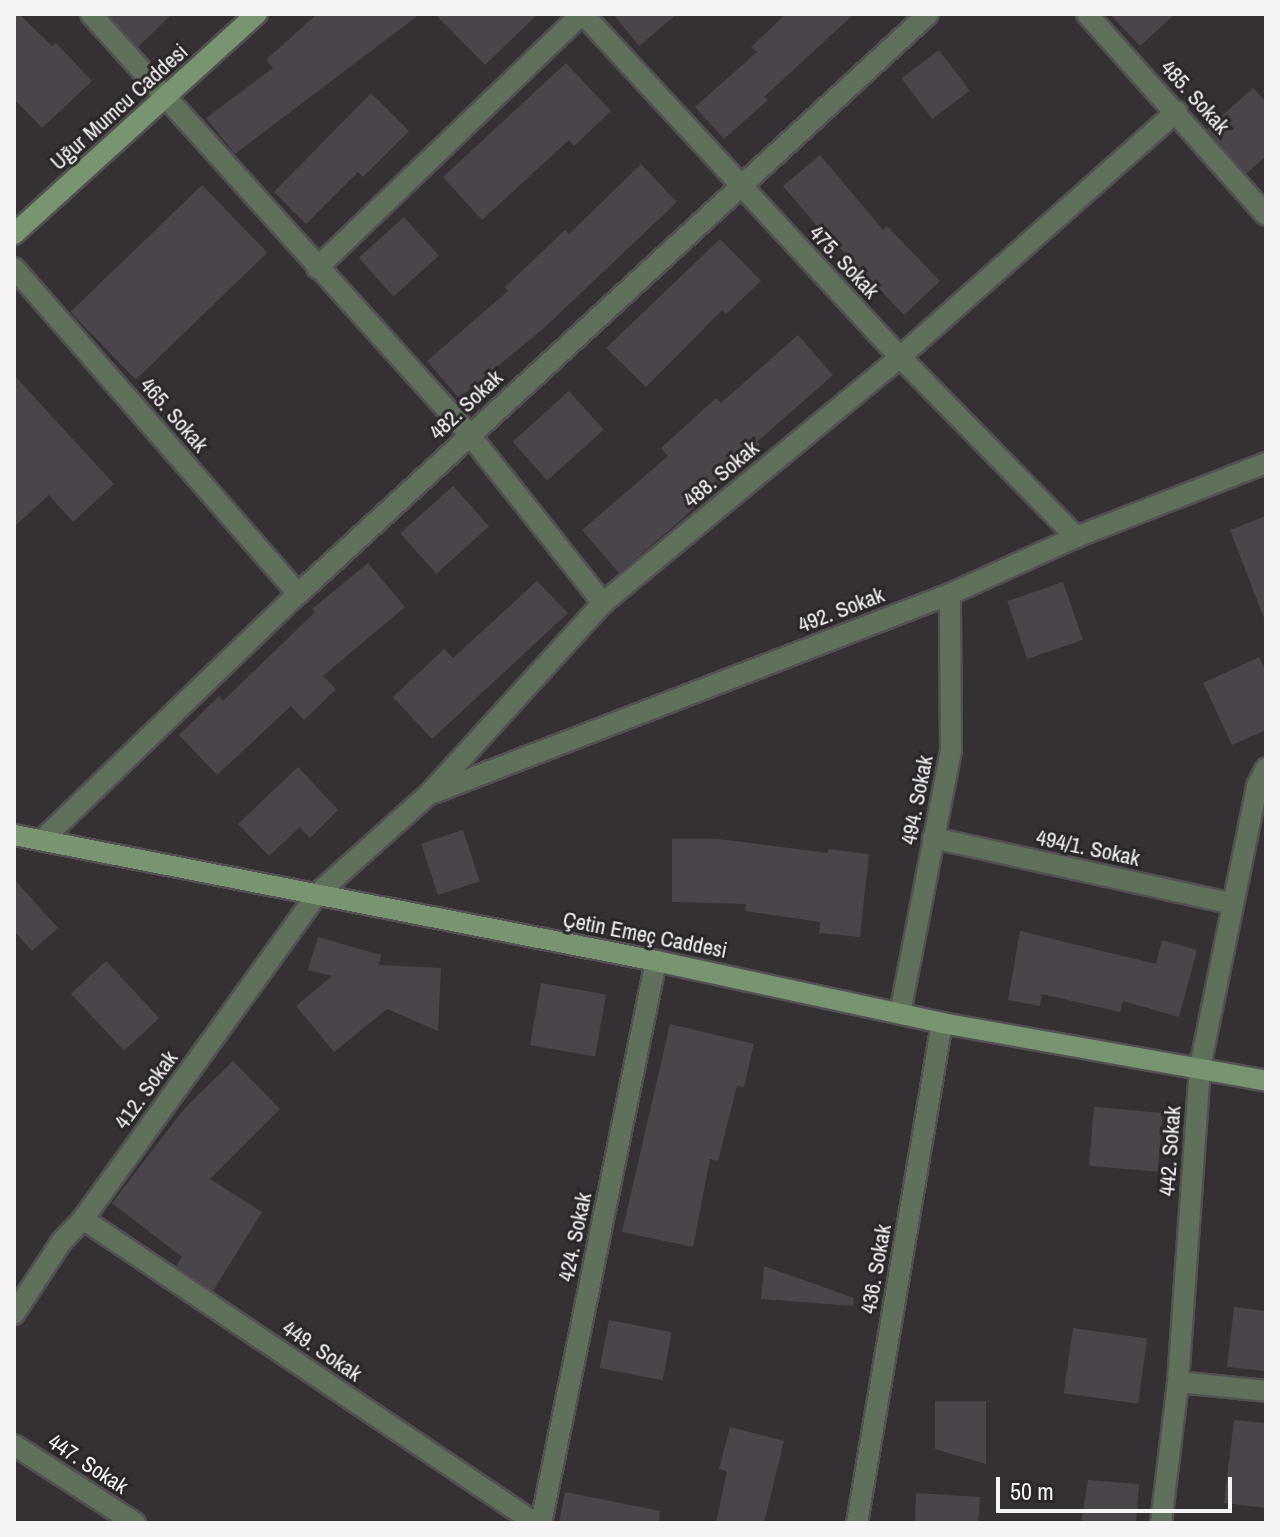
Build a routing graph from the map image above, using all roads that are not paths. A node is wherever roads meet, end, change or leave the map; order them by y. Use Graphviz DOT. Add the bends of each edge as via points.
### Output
graph roads {
  1 [pos="91,14"];
  2 [pos="257,14"];
  3 [pos="583,14"];
  4 [pos="928,14"];
  5 [pos="1087,14"];
  6 [pos="167,97"];
  7 [pos="1177,111"];
  8 [pos="741,186"];
  9 [pos="1266,215"];
  10 [pos="14,234"];
  11 [pos="14,268"];
  12 [pos="317,268"];
  13 [pos="900,357"];
  14 [pos="469,434"];
  15 [pos="1266,463"];
  16 [pos="1076,537"];
  17 [pos="298,594"];
  18 [pos="950,594"];
  19 [pos="603,603"];
  20 [pos="1263,781"];
  21 [pos="429,794"];
  22 [pos="14,835"];
  23 [pos="933,838"];
  24 [pos="43,839"];
  25 [pos="317,894"];
  26 [pos="1232,904"];
  27 [pos="656,961"];
  28 [pos="900,1013"];
  29 [pos="942,1023"];
  30 [pos="1200,1067"];
  31 [pos="1266,1081"];
  32 [pos="83,1219"];
  33 [pos="14,1314"];
  34 [pos="1178,1382"];
  35 [pos="1266,1391"];
  36 [pos="14,1445"];
  37 [pos="135,1523"];
  38 [pos="535,1523"];
  39 [pos="541,1523"];
  40 [pos="857,1523"];
  41 [pos="1161,1523"];
  1 -- 6 [label="street"];
  2 -- 6 [label="street, Uğur Mumcu Caddesi"];
  3 -- 8 [label="street, 475. Sokak"];
  3 -- 12 [label="street"];
  4 -- 8 [label="street, 482. Sokak"];
  5 -- 7 [label="street, 485. Sokak"];
  6 -- 10 [label="street, Uğur Mumcu Caddesi"];
  6 -- 12 [label="street"];
  7 -- 9 [label="street, 485. Sokak"];
  7 -- 13 [label="street, 488. Sokak"];
  8 -- 13 [label="street, 475. Sokak"];
  8 -- 14 [label="street, 482. Sokak"];
  11 -- 17 [label="street, 465. Sokak"];
  12 -- 14 [label="street"];
  13 -- 16 [label="street, 475. Sokak"];
  13 -- 19 [label="street, 488. Sokak"];
  14 -- 17 [label="street, 482. Sokak"];
  14 -- 19 [label="street"];
  15 -- 16 [label="street, 492. Sokak"];
  16 -- 18 [label="street, 492. Sokak"];
  17 -- 24 [label="street, 482. Sokak"];
  18 -- 21 [label="street, 492. Sokak"];
  18 -- 23 [label="street, 494. Sokak" via="951,750"];
  19 -- 21 [label="street, 488. Sokak"];
  20 -- 26 [label="street, 442. Sokak"];
  21 -- 25 [label="street, 488. Sokak"];
  22 -- 24 [label="street, Çetin Emeç Caddesi"];
  23 -- 26 [label="street, 494/1. Sokak"];
  23 -- 28 [label="street, 494. Sokak"];
  24 -- 25 [label="street, Çetin Emeç Caddesi"];
  25 -- 27 [label="street, Çetin Emeç Caddesi"];
  25 -- 32 [label="street, 412. Sokak"];
  26 -- 30 [label="street, 442. Sokak"];
  27 -- 28 [label="street, Çetin Emeç Caddesi"];
  27 -- 39 [label="street, 424. Sokak"];
  28 -- 29 [label="street, Çetin Emeç Caddesi"];
  29 -- 30 [label="street, Çetin Emeç Caddesi"];
  29 -- 40 [label="street, 436. Sokak"];
  30 -- 31 [label="street, Çetin Emeç Caddesi"];
  30 -- 34 [label="street, 442. Sokak"];
  32 -- 33 [label="street, 412. Sokak" via="62,1241"];
  32 -- 38 [label="street, 449. Sokak"];
  34 -- 35 [label="street"];
  34 -- 41 [label="street, 442. Sokak"];
  36 -- 37 [label="street, 447. Sokak"];
}
